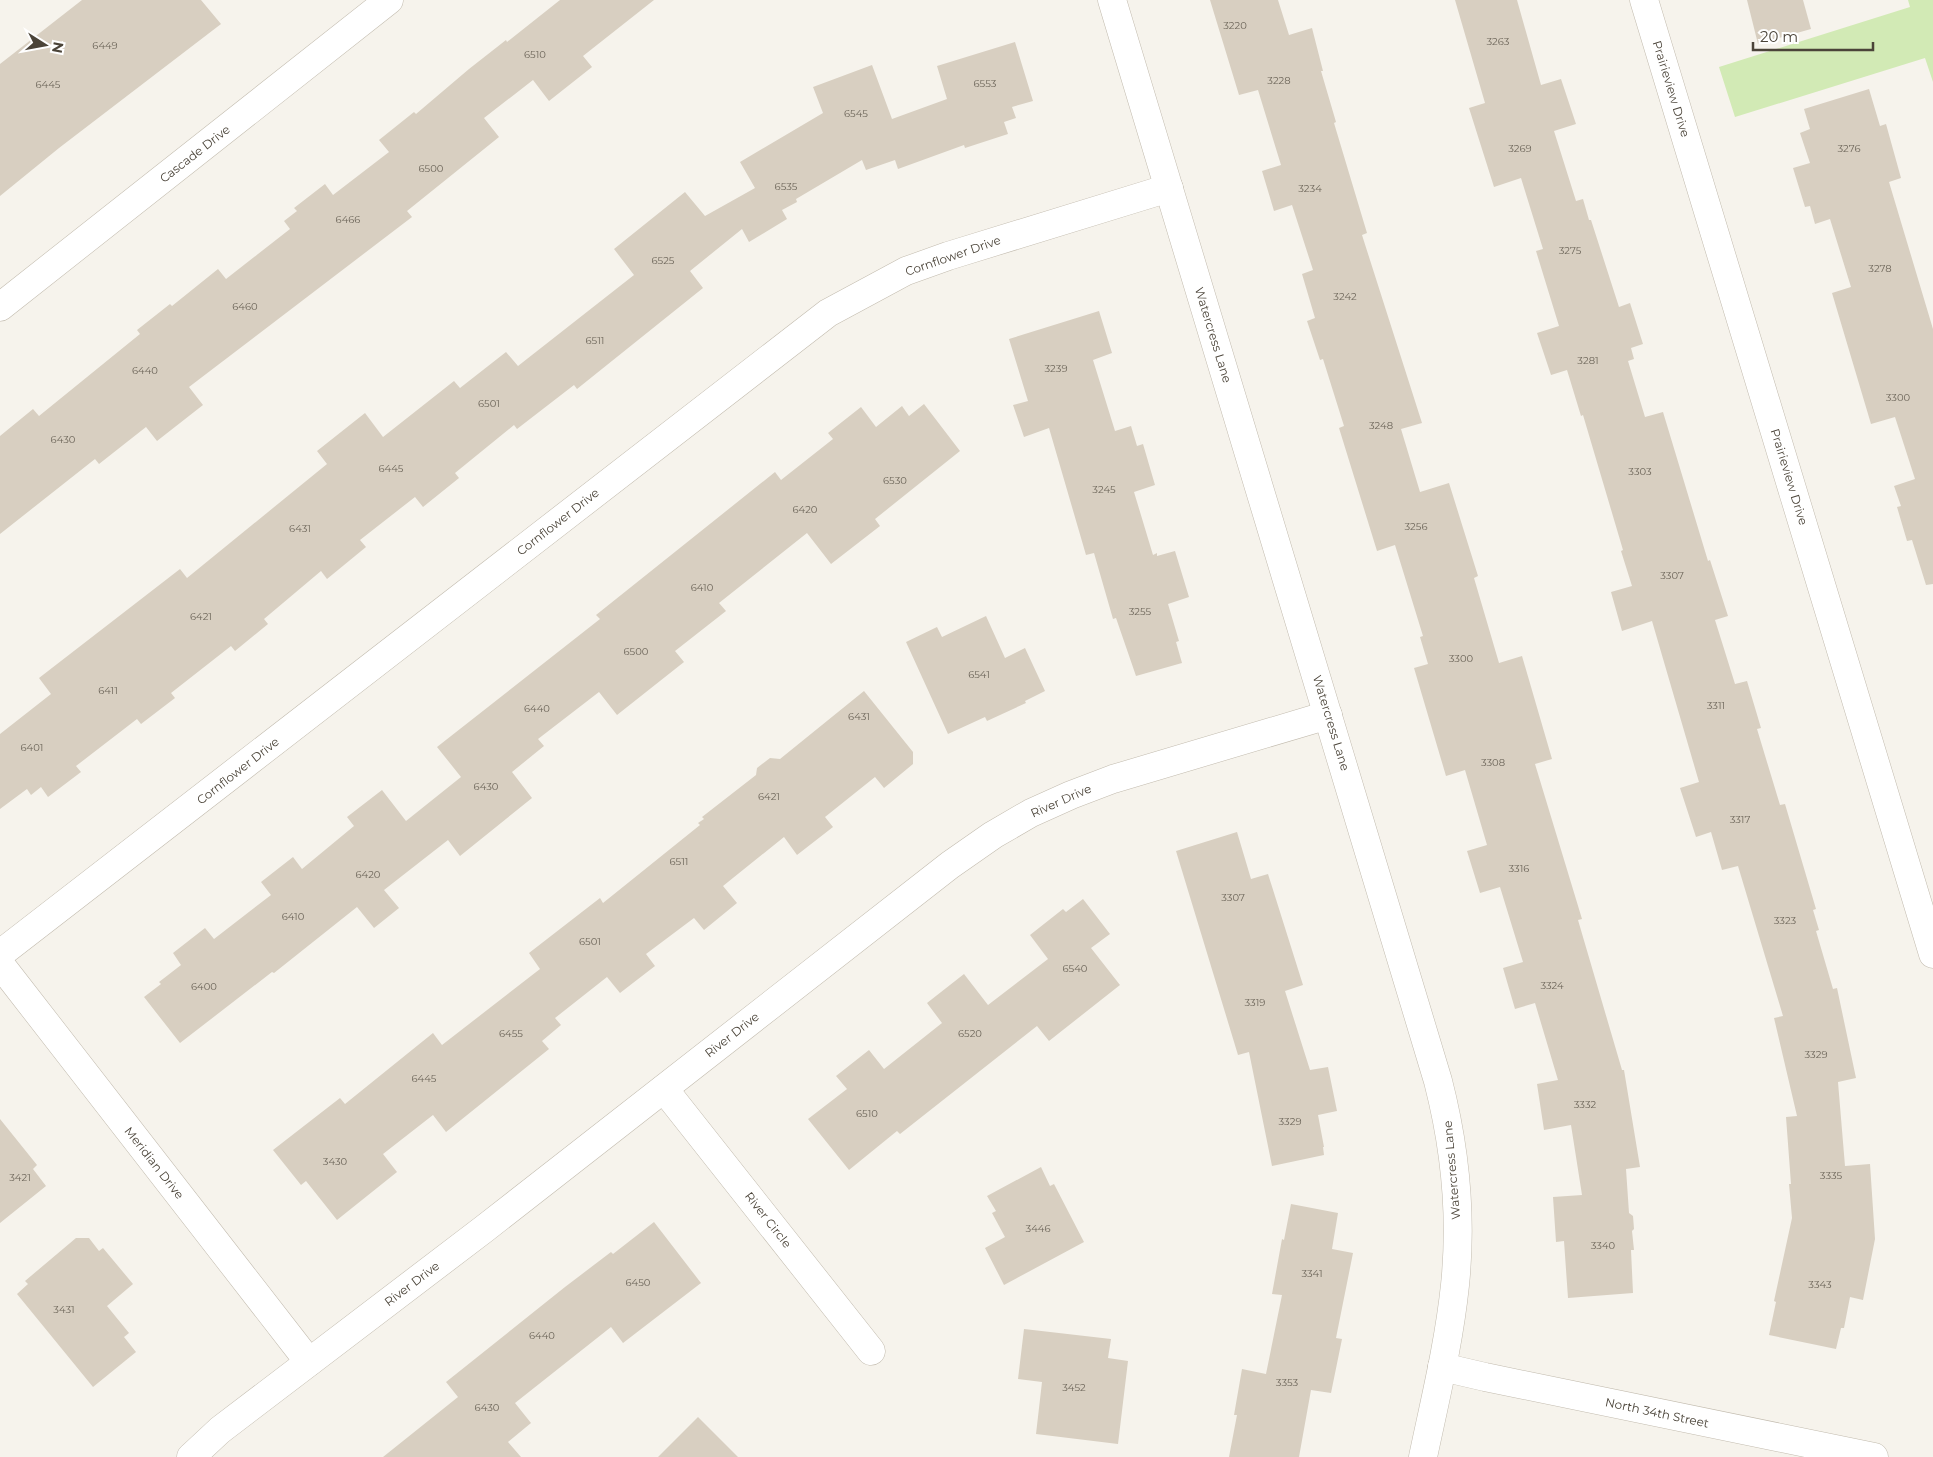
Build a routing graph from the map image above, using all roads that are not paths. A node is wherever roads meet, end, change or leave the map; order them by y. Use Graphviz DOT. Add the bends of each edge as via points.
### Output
graph roads {
  1 [pos="389,0"];
  2 [pos="1112,0"];
  3 [pos="1644,0"];
  4 [pos="1169,188"];
  5 [pos="0,307"];
  6 [pos="1328,715"];
  7 [pos="0,954"];
  8 [pos="1933,954"];
  9 [pos="0,964"];
  10 [pos="664,1089"];
  11 [pos="872,1351"];
  12 [pos="309,1362"];
  13 [pos="1442,1367"];
  14 [pos="191,1457"];
  15 [pos="1423,1457"];
  16 [pos="1874,1457"];
  1 -- 5 [label="street, Cascade Drive"];
  2 -- 4 [label="street, Watercress Lane"];
  3 -- 8 [label="street, Prairieview Drive"];
  4 -- 6 [label="street, Watercress Lane"];
  4 -- 7 [label="street, Cornflower Drive" via="906,271 828,314"];
  6 -- 10 [label="street, River Drive" via="1113,779 1031,813 950,865"];
  6 -- 13 [label="street, Watercress Lane" via="1446,1113 1456,1189 1457,1258"];
  9 -- 12 [label="street, Meridian Drive"];
  10 -- 11 [label="street, River Circle"];
  10 -- 12 [label="street, River Drive"];
  12 -- 14 [label="street, River Drive" via="220,1430"];
  13 -- 15 [label="street, Watercress Lane"];
  13 -- 16 [label="street, North 34th Street"];
}
